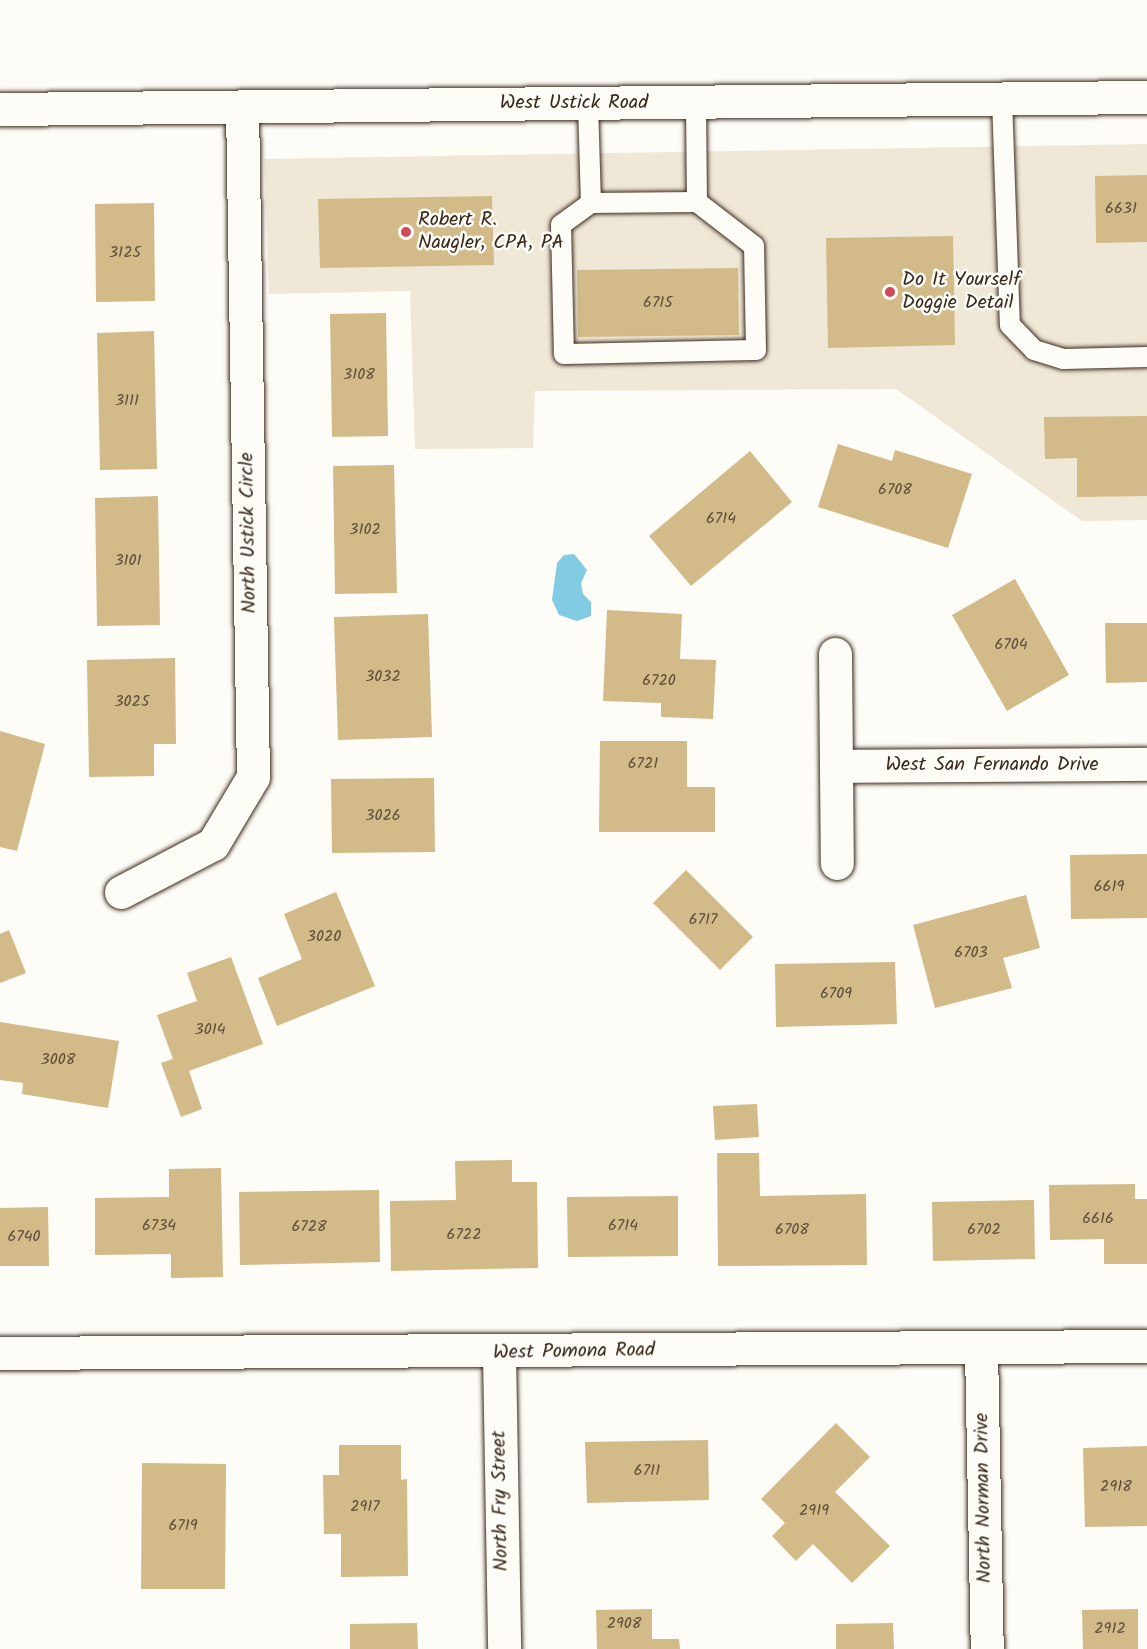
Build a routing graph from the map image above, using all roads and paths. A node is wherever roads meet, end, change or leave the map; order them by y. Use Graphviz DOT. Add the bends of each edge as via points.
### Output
graph roads {
  1 [pos="1147,97"];
  2 [pos="1002,99"];
  3 [pos="696,102"];
  4 [pos="588,103"];
  5 [pos="242,106"];
  6 [pos="0,109"];
  7 [pos="697,202"];
  8 [pos="591,203"];
  9 [pos="1147,357"];
  10 [pos="835,654"];
  11 [pos="1147,764"];
  12 [pos="836,766"];
  13 [pos="837,863"];
  14 [pos="121,892"];
  15 [pos="1147,1346"];
  16 [pos="981,1348"];
  17 [pos="0,1353"];
  18 [pos="499,1353"];
  19 [pos="504,1649"];
  20 [pos="987,1649"];
  1 -- 2 [label="street, West Ustick Road"];
  2 -- 3 [label="street, West Ustick Road"];
  2 -- 9 [label="lane" via="1010,325 1034,350 1064,359"];
  3 -- 4 [label="street, West Ustick Road"];
  3 -- 7 [label="lane"];
  4 -- 5 [label="street, West Ustick Road"];
  4 -- 8 [label="lane"];
  5 -- 6 [label="street, West Ustick Road"];
  5 -- 14 [label="street, North Ustick Circle" via="253,777 213,844"];
  7 -- 8 [label="lane"];
  7 -- 8 [label="lane" via="754,246 756,350 564,354 561,225"];
  10 -- 12 [label="street"];
  11 -- 12 [label="street, West San Fernando Drive"];
  12 -- 13 [label="street"];
  15 -- 16 [label="street, West Pomona Road"];
  16 -- 18 [label="street, West Pomona Road"];
  16 -- 20 [label="street, North Norman Drive"];
  17 -- 18 [label="street, West Pomona Road"];
  18 -- 19 [label="street, North Fry Street"];
}
